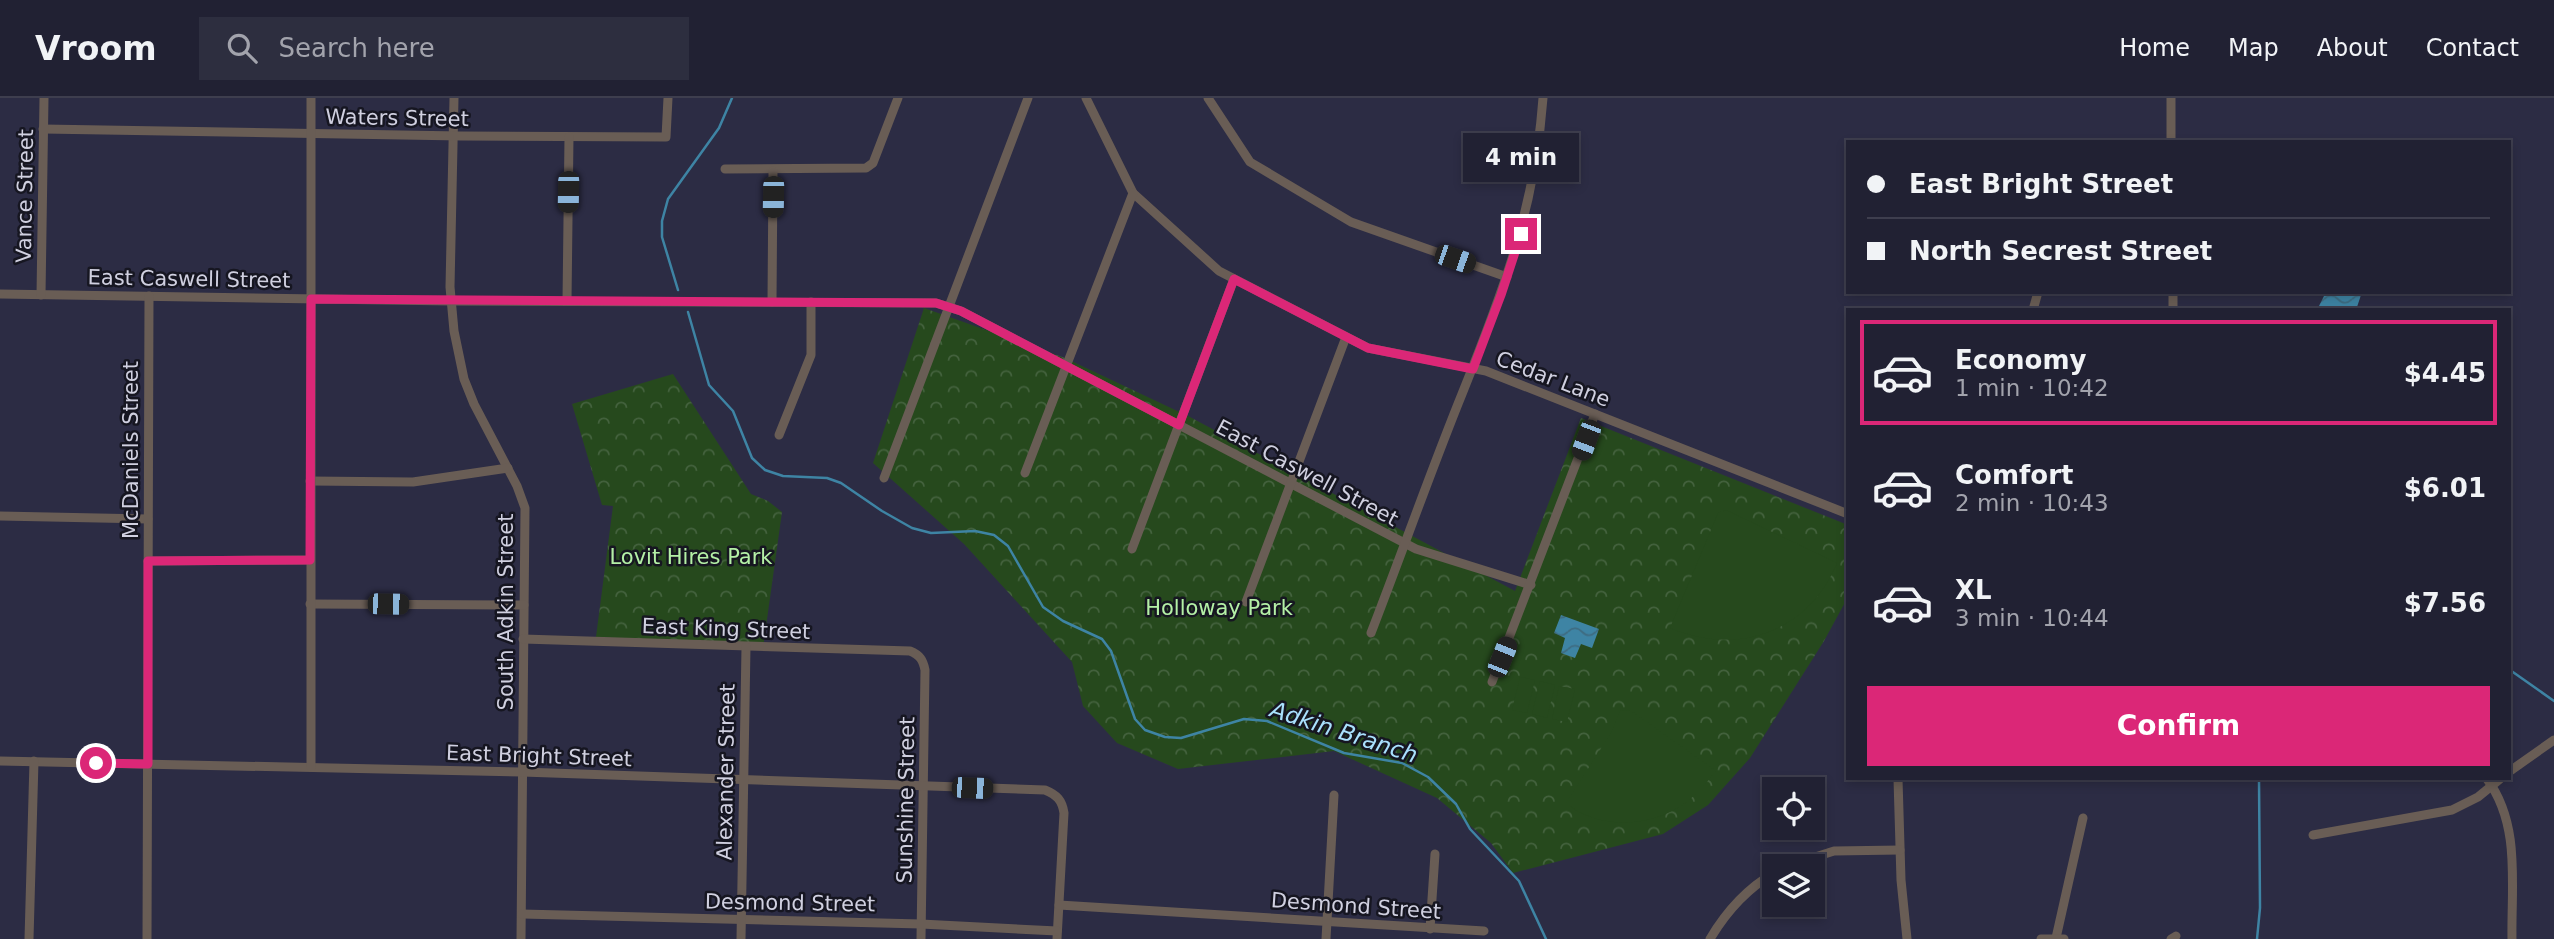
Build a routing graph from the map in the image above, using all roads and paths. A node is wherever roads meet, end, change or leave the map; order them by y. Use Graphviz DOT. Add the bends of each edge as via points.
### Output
graph roads {
  1 [pos="44,98"];
  2 [pos="311,98"];
  3 [pos="454,98"];
  4 [pos="668,98"];
  5 [pos="898,98"];
  6 [pos="1028,98"];
  7 [pos="1086,98"];
  8 [pos="1209,98"];
  9 [pos="1543,98"];
  10 [pos="2171,98"];
  11 [pos="43,129"];
  12 [pos="311,134"];
  13 [pos="453,136"];
  14 [pos="569,137"];
  15 [pos="2171,140"];
  16 [pos="724,169"];
  17 [pos="773,171"];
  18 [pos="1133,193"];
  19 [pos="1507,277"];
  20 [pos="1234,279"];
  21 [pos="0,294"];
  22 [pos="41,295"];
  23 [pos="149,296"];
  24 [pos="311,299"];
  25 [pos="451,300"];
  26 [pos="567,302"];
  27 [pos="772,302"];
  28 [pos="811,302"];
  29 [pos="949,307"];
  30 [pos="1346,337"];
  31 [pos="1066,366"];
  32 [pos="1473,369"];
  33 [pos="1595,414"];
  34 [pos="1179,425"];
  35 [pos="779,435"];
  36 [pos="508,468"];
  37 [pos="1025,473"];
  38 [pos="884,478"];
  39 [pos="310,481"];
  40 [pos="1292,484"];
  41 [pos="1846,513"];
  42 [pos="0,516"];
  43 [pos="148,519"];
  44 [pos="1406,544"];
  45 [pos="1132,549"];
  46 [pos="310,560"];
  47 [pos="148,561"];
  48 [pos="1531,585"];
  49 [pos="1246,602"];
  50 [pos="310,604"];
  51 [pos="524,606"];
  52 [pos="1371,633"];
  53 [pos="523,639"];
  54 [pos="746,647"];
  55 [pos="923,662"];
  56 [pos="1492,681"];
  57 [pos="2554,740"];
  58 [pos="0,761"];
  59 [pos="34,761"];
  60 [pos="148,764"];
  61 [pos="311,767"];
  62 [pos="2511,770"];
  63 [pos="522,772"];
  64 [pos="1898,780"];
  65 [pos="744,781"];
  66 [pos="2489,782"];
  67 [pos="924,787"];
  68 [pos="1334,795"];
  69 [pos="2083,818"];
  70 [pos="2313,835"];
  71 [pos="1900,850"];
  72 [pos="1434,854"];
  73 [pos="1825,854"];
  74 [pos="1762,882"];
  75 [pos="1059,905"];
  76 [pos="522,914"];
  77 [pos="741,920"];
  78 [pos="1326,922"];
  79 [pos="921,924"];
  80 [pos="1430,929"];
  81 [pos="1484,931"];
  82 [pos="1057,935"];
  83 [pos="29,939"];
  84 [pos="147,939"];
  85 [pos="521,939"];
  86 [pos="741,939"];
  87 [pos="921,939"];
  88 [pos="1326,939"];
  89 [pos="1710,939"];
  90 [pos="1907,939"];
  91 [pos="2041,939"];
  92 [pos="2060,939"];
  93 [pos="2512,939"];
  1 -- 11 [label="street, Vance Street"];
  2 -- 12 [label="street"];
  3 -- 13 [label="street, South Adkin Street"];
  4 -- 14 [label="street, Waters Street" via="666,137"];
  5 -- 17 [label="street" via="873,163 866,168"];
  6 -- 29 [label="street"];
  7 -- 18 [label="street, Cedar Lane"];
  8 -- 19 [label="street" via="1250,162 1351,222"];
  9 -- 19 [label="street" via="1534,179"];
  10 -- 15 [label="street"];
  11 -- 12 [label="street, Waters Street"];
  11 -- 22 [label="street, Vance Street"];
  12 -- 13 [label="street, Waters Street"];
  12 -- 24 [label="street"];
  13 -- 14 [label="street, Waters Street"];
  13 -- 25 [label="street, South Adkin Street"];
  14 -- 26 [label="street"];
  16 -- 17 [label="street"];
  17 -- 27 [label="street"];
  18 -- 20 [label="street, Cedar Lane" via="1219,271"];
  18 -- 31 [label="street"];
  19 -- 32 [label="street"];
  20 -- 30 [label="street, Cedar Lane"];
  20 -- 34 [label="street"];
  21 -- 22 [label="street, East Caswell Street"];
  22 -- 23 [label="street, East Caswell Street"];
  23 -- 24 [label="street, East Caswell Street"];
  23 -- 43 [label="street, McDaniels Street"];
  24 -- 25 [label="street, East Caswell Street"];
  24 -- 39 [label="street"];
  25 -- 26 [label="street, East Caswell Street"];
  25 -- 36 [label="street, South Adkin Street" via="464,379"];
  26 -- 27 [label="street, East Caswell Street"];
  27 -- 28 [label="street, East Caswell Street"];
  28 -- 29 [label="street, East Caswell Street" via="936,303"];
  28 -- 35 [label="street" via="811,355"];
  29 -- 31 [label="street, East Caswell Street"];
  29 -- 38 [label="street"];
  30 -- 32 [label="street, Cedar Lane" via="1368,348"];
  30 -- 40 [label="street"];
  31 -- 34 [label="street, East Caswell Street"];
  31 -- 37 [label="street"];
  32 -- 33 [label="street, Cedar Lane"];
  32 -- 44 [label="street"];
  33 -- 41 [label="street, Cedar Lane"];
  33 -- 48 [label="street"];
  34 -- 40 [label="street, East Caswell Street"];
  34 -- 45 [label="street"];
  36 -- 39 [label="street" via="413,482"];
  36 -- 51 [label="street, South Adkin Street" via="525,508"];
  39 -- 46 [label="street"];
  40 -- 44 [label="street, East Caswell Street"];
  40 -- 49 [label="street"];
  42 -- 43 [label="street"];
  43 -- 47 [label="street, McDaniels Street"];
  44 -- 48 [label="street, East Caswell Street"];
  44 -- 52 [label="street"];
  46 -- 47 [label="street"];
  46 -- 50 [label="street"];
  47 -- 60 [label="street, McDaniels Street"];
  48 -- 56 [label="street"];
  50 -- 51 [label="street"];
  50 -- 61 [label="street"];
  51 -- 53 [label="street, South Adkin Street"];
  53 -- 54 [label="street, East King Street"];
  53 -- 63 [label="street, South Adkin Street"];
  54 -- 55 [label="street, East King Street" via="910,651"];
  54 -- 65 [label="street, Alexander Street"];
  55 -- 67 [label="street, Sunshine Street"];
  57 -- 62 [label="street"];
  58 -- 59 [label="street, East Bright Street"];
  59 -- 60 [label="street, East Bright Street"];
  59 -- 83 [label="street"];
  60 -- 61 [label="street, East Bright Street"];
  60 -- 84 [label="street, McDaniels Street"];
  61 -- 63 [label="street, East Bright Street"];
  63 -- 65 [label="street, East Bright Street"];
  63 -- 76 [label="street, South Adkin Street"];
  64 -- 71 [label="street"];
  65 -- 67 [label="street, East Bright Street"];
  65 -- 77 [label="street, Alexander Street"];
  66 -- 70 [label="street" via="2477,797 2452,810"];
  66 -- 93 [label="street" via="2504,807 2510,831"];
  67 -- 75 [label="street, East Bright Street" via="1045,790 1056,795 1064,813"];
  67 -- 79 [label="street, Sunshine Street"];
  68 -- 78 [label="street"];
  69 -- 92 [label="street"];
  71 -- 73 [label="street"];
  71 -- 90 [label="street"];
  72 -- 80 [label="street"];
  74 -- 89 [label="street" via="1735,905"];
  75 -- 78 [label="street, Desmond Street"];
  75 -- 82 [label="street"];
  76 -- 77 [label="street, Desmond Street"];
  76 -- 85 [label="street, South Adkin Street"];
  77 -- 79 [label="street, Desmond Street"];
  77 -- 86 [label="street, Alexander Street"];
  78 -- 80 [label="street, Desmond Street"];
  78 -- 88 [label="street"];
  79 -- 82 [label="street, Desmond Street"];
  79 -- 87 [label="street, Sunshine Street"];
  80 -- 81 [label="street, Desmond Street"];
  91 -- 92 [label="street"];
}
